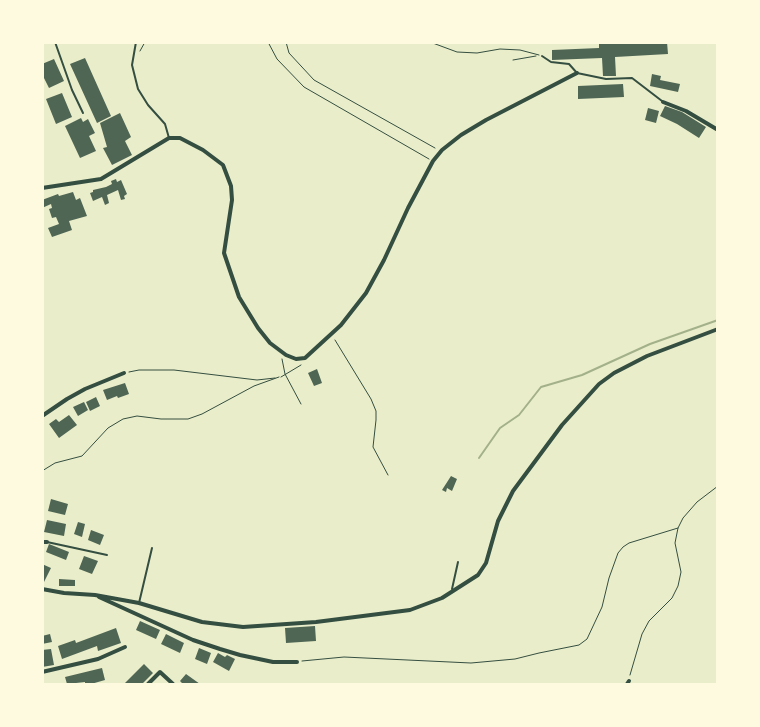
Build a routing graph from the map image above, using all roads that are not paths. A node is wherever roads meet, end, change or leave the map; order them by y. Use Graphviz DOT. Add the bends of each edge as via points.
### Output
graph roads {
  1 [pos="55,42"];
  2 [pos="136,42"];
  3 [pos="542,56"];
  4 [pos="577,73"];
  5 [pos="663,102"];
  6 [pos="83,113"];
  7 [pos="718,130"];
  8 [pos="169,138"];
  9 [pos="42,188"];
  10 [pos="718,329"];
  11 [pos="124,373"];
  12 [pos="42,416"];
  13 [pos="45,542"];
  14 [pos="152,548"];
  15 [pos="107,555"];
  16 [pos="458,562"];
  17 [pos="42,589"];
  18 [pos="452,592"];
  19 [pos="94,595"];
  20 [pos="140,603"];
  21 [pos="125,647"];
  22 [pos="297,662"];
  23 [pos="42,672"];
  24 [pos="148,684"];
  25 [pos="173,684"];
  1 -- 6 [label="lane"];
  2 -- 8 [label="lane" via="132,65 138,89 165,124"];
  3 -- 4 [label="lane" via="551,62 569,64"];
  4 -- 5 [label="lane" via="606,79 632,78"];
  4 -- 8 [label="street" via="486,120 442,150 433,161 376,277 332,335 305,358 296,359 270,343 239,297 224,253 232,193 223,165 180,138"];
  5 -- 7 [label="street"];
  8 -- 9 [label="street" via="101,179"];
  10 -- 18 [label="street" via="647,356 599,384 562,425 513,491 498,521 486,563 478,575"];
  11 -- 12 [label="street" via="85,389"];
  13 -- 15 [label="lane"];
  14 -- 20 [label="lane"];
  16 -- 18 [label="lane"];
  17 -- 19 [label="street"];
  18 -- 20 [label="street" via="410,610 243,627 202,622"];
  19 -- 20 [label="street"];
  19 -- 22 [label="street" via="202,643 273,662"];
  21 -- 23 [label="street" via="98,659"];
  24 -- 25 [label="street" via="160,672"];
}
